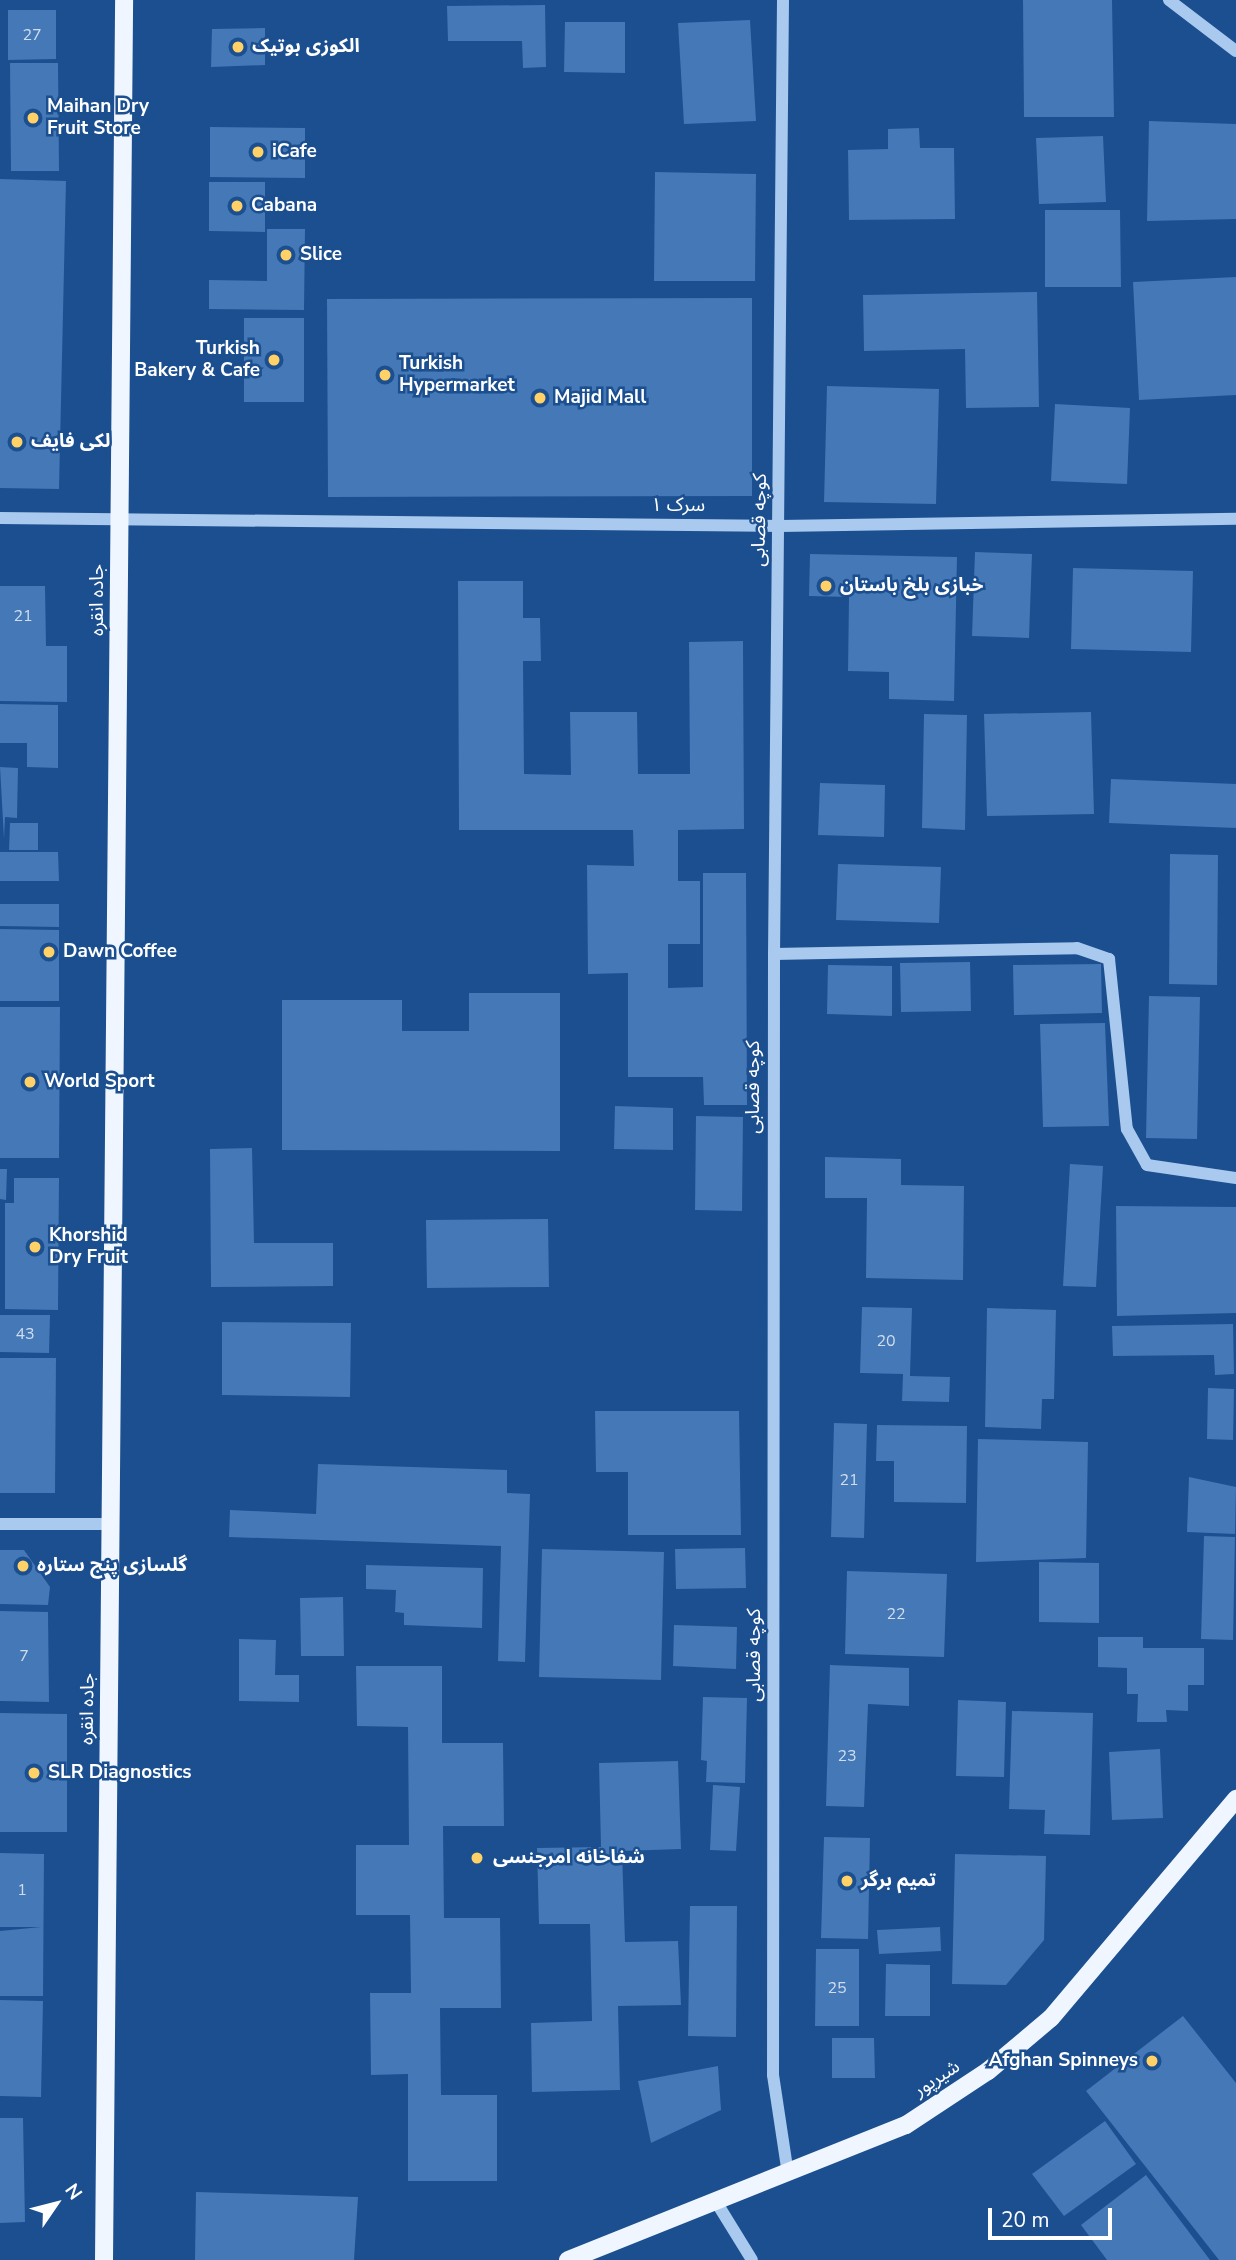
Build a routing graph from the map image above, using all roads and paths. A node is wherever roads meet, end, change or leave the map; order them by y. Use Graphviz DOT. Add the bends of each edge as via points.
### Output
graph roads {
  1 [pos="124,0"];
  2 [pos="783,0"];
  3 [pos="1169,0"];
  4 [pos="1236,51"];
  5 [pos="0,518"];
  6 [pos="1236,519"];
  7 [pos="120,520"];
  8 [pos="780,526"];
  9 [pos="774,954"];
  10 [pos="1236,1178"];
  11 [pos="114,1200"];
  12 [pos="0,1524"];
  13 [pos="110,1524"];
  14 [pos="1236,1799"];
  15 [pos="788,2174"];
  16 [pos="715,2200"];
  17 [pos="104,2260"];
  18 [pos="568,2260"];
  19 [pos="752,2260"];
  1 -- 7 [label="main road, جاده انقره"];
  2 -- 8 [label="street, کوچه قصابی"];
  3 -- 4 [label="street"];
  5 -- 7 [label="street, سرک ۱"];
  6 -- 8 [label="street, سرک ۱"];
  7 -- 8 [label="street, سرک ۱"];
  7 -- 11 [label="main road, جاده انقره"];
  8 -- 9 [label="street, کوچه قصابی"];
  9 -- 10 [label="street" via="1077,948 1109,959 1127,1129 1147,1165"];
  9 -- 15 [label="street, کوچه قصابی" via="772,2075"];
  11 -- 13 [label="main road, جادہ انقرہ"];
  12 -- 13 [label="street"];
  13 -- 17 [label="main road, جادہ انقرہ"];
  14 -- 15 [label="main road, شیرپور" via="1051,2018 999,2062 906,2125"];
  15 -- 16 [label="main road, شیرپور"];
  16 -- 18 [label="main road, شیرپور"];
  16 -- 19 [label="street"];
}
